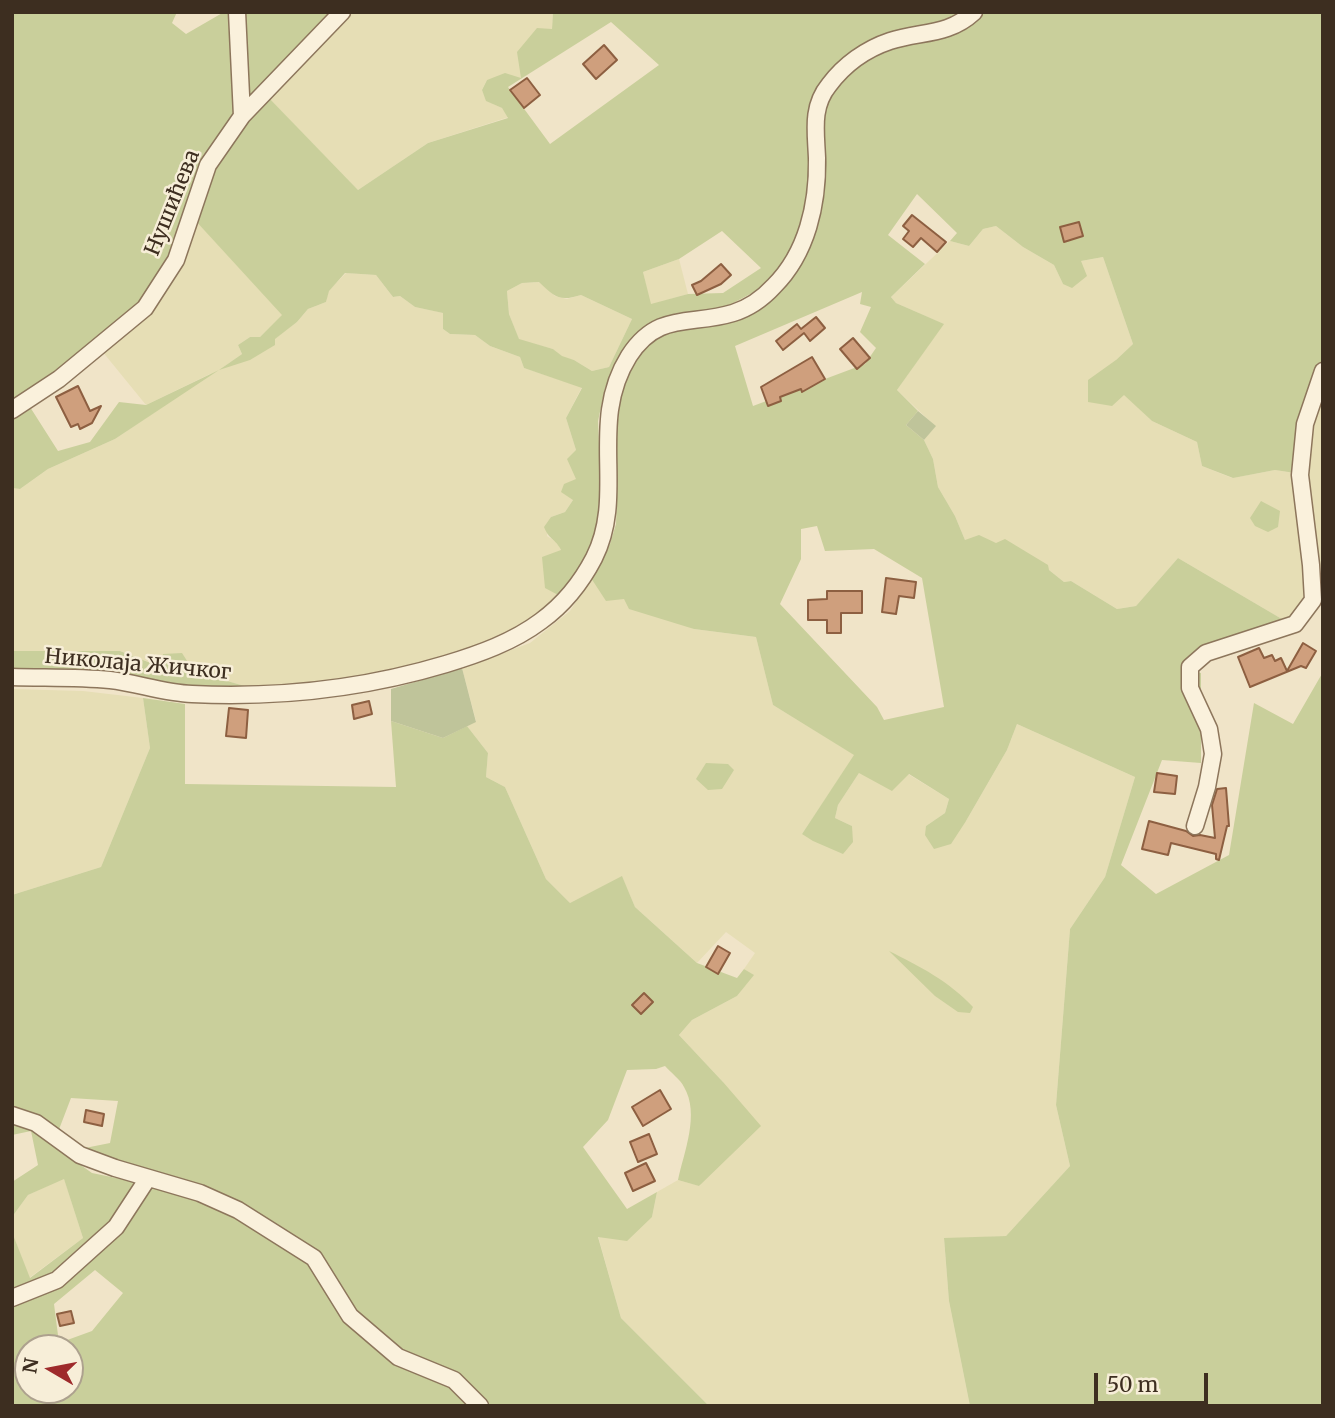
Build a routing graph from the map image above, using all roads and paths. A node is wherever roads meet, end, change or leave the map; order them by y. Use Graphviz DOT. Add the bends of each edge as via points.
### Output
graph roads {
  1 [pos="237,12"];
  2 [pos="342,12"];
  3 [pos="974,12"];
  4 [pos="242,116"];
  5 [pos="1323,371"];
  6 [pos="12,409"];
  7 [pos="1318,605"];
  8 [pos="12,677"];
  9 [pos="1195,825"];
  10 [pos="12,1115"];
  11 [pos="148,1178"];
  12 [pos="12,1298"];
  13 [pos="480,1406"];
  1 -- 4 [label="street"];
  2 -- 4 [label="street, Нушићева"];
  3 -- 8 [label="street, Николаја Жичког" via="948,29 876,47 842,70 823,93 815,123 816,182 810,220 797,256 778,282 733,313 656,328 630,354 616,383 609,414 604,534 577,584 538,623 490,649 419,672 343,688 188,694 112,680"];
  4 -- 6 [label="street, Нушићева" via="208,165 176,260 145,308 59,379"];
  5 -- 7 [label="street" via="1305,424 1300,475"];
  7 -- 9 [label="street" via="1295,624 1206,653 1190,667 1190,688 1209,729 1213,754"];
  10 -- 11 [label="street" via="36,1123 80,1155"];
  11 -- 12 [label="street" via="116,1227 57,1280"];
  11 -- 13 [label="street" via="238,1210 314,1258 351,1316 398,1357 454,1380"];
}
